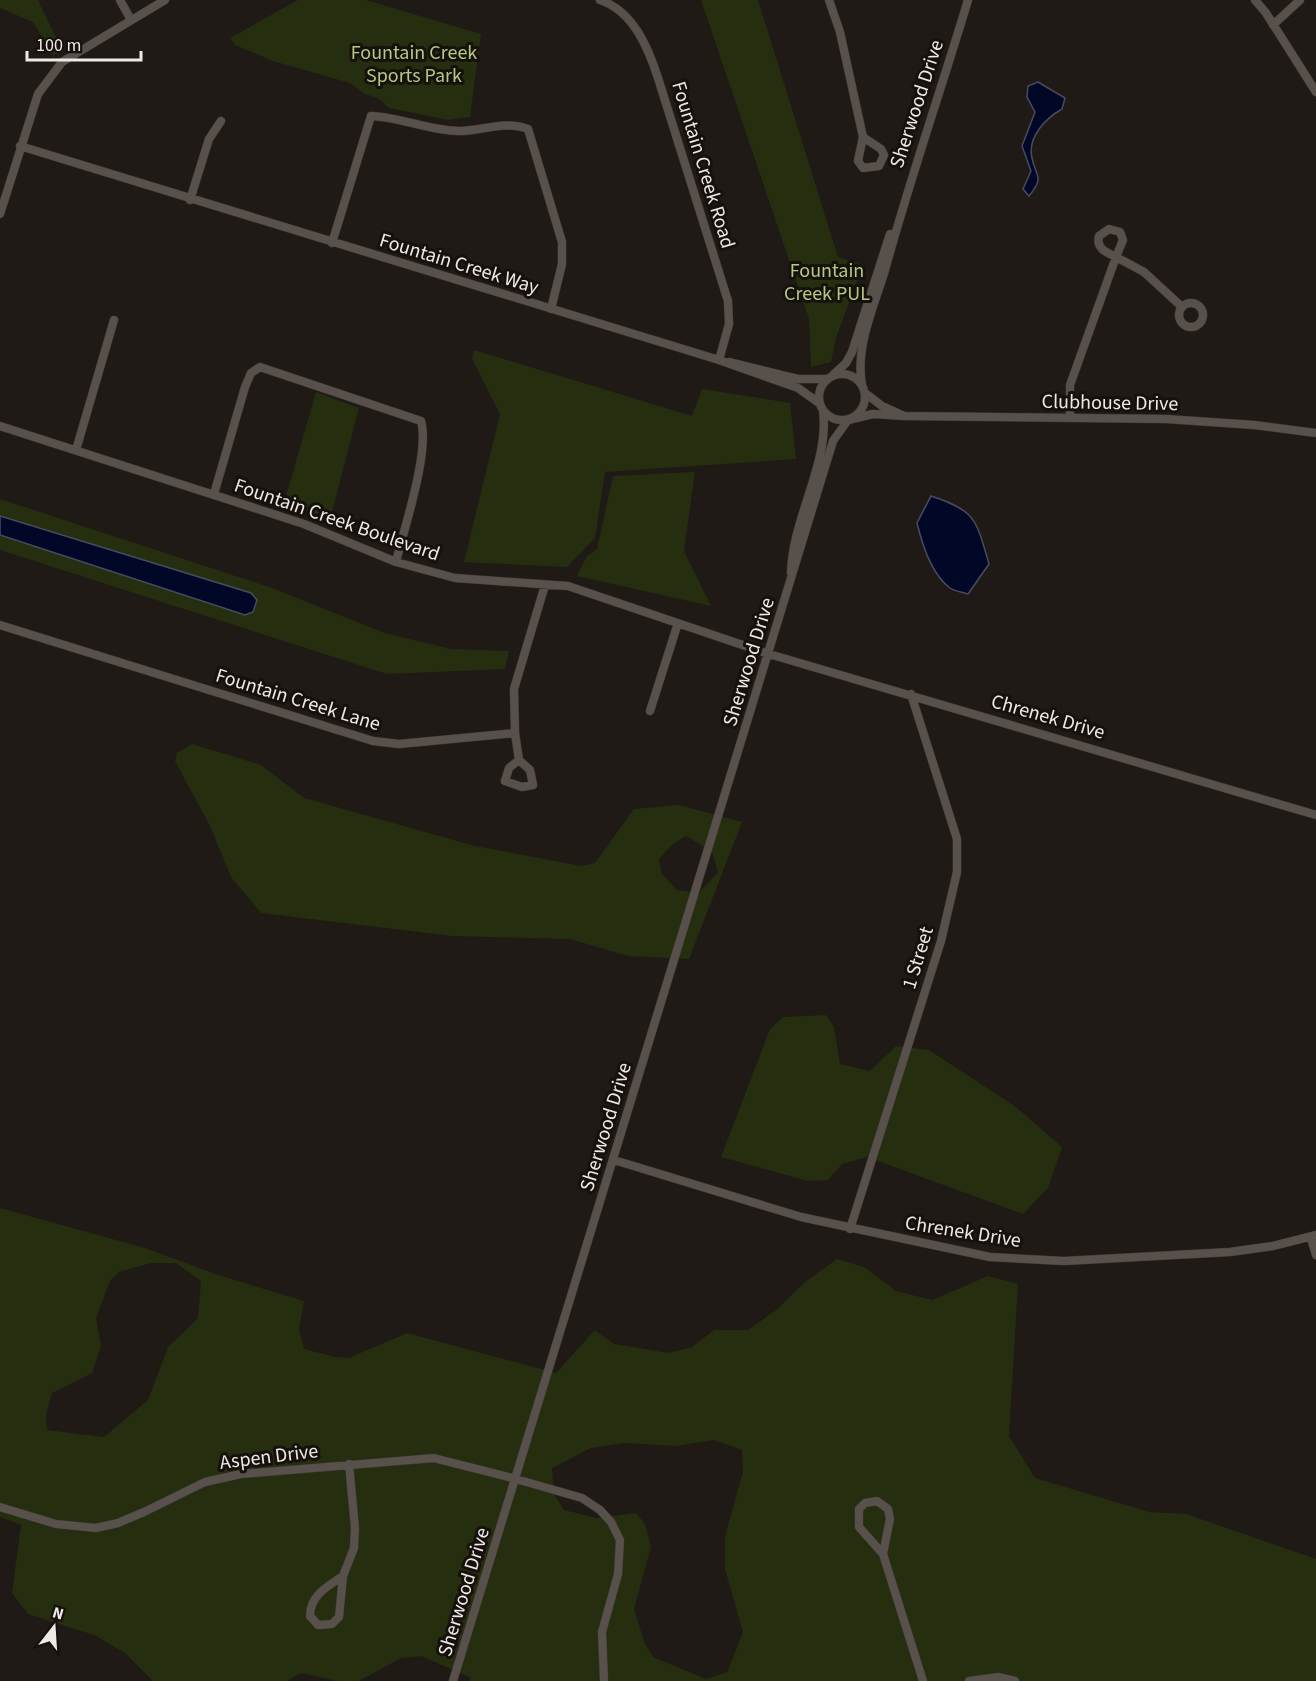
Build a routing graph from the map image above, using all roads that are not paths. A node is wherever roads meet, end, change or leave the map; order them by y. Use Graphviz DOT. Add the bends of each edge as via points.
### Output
graph roads {
  1 [pos="120,0"];
  2 [pos="165,0"];
  3 [pos="600,0"];
  4 [pos="829,0"];
  5 [pos="968,0"];
  6 [pos="1255,0"];
  7 [pos="1300,0"];
  8 [pos="131,20"];
  9 [pos="1273,25"];
  10 [pos="1316,92"];
  11 [pos="221,121"];
  12 [pos="863,137"];
  13 [pos="20,146"];
  14 [pos="190,200"];
  15 [pos="0,214"];
  16 [pos="897,219"];
  17 [pos="332,243"];
  18 [pos="1182,307"];
  19 [pos="551,309"];
  20 [pos="114,321"];
  21 [pos="719,360"];
  22 [pos="830,377"];
  23 [pos="863,389"];
  24 [pos="821,407"];
  25 [pos="904,416"];
  26 [pos="1070,417"];
  27 [pos="848,420"];
  28 [pos="0,426"];
  29 [pos="1316,433"];
  30 [pos="76,450"];
  31 [pos="214,494"];
  32 [pos="396,562"];
  33 [pos="791,583"];
  34 [pos="545,585"];
  35 [pos="678,623"];
  36 [pos="0,625"];
  37 [pos="769,654"];
  38 [pos="911,694"];
  39 [pos="650,711"];
  40 [pos="515,733"];
  41 [pos="519,760"];
  42 [pos="1316,815"];
  43 [pos="614,1160"];
  44 [pos="850,1229"];
  45 [pos="1314,1237"];
  46 [pos="1316,1255"];
  47 [pos="349,1464"];
  48 [pos="516,1479"];
  49 [pos="0,1507"];
  50 [pos="883,1554"];
  51 [pos="343,1576"];
  52 [pos="453,1681"];
  53 [pos="604,1681"];
  54 [pos="923,1681"];
  55 [pos="969,1681"];
  56 [pos="1015,1681"];
  1 -- 8 [label="street"];
  2 -- 8 [label="street"];
  3 -- 21 [label="street, Fountain Creek Road" via="630,20 648,46 728,301 729,324"];
  4 -- 12 [label="street"];
  5 -- 16 [label="street, Sherwood Drive"];
  6 -- 9 [label="street"];
  7 -- 9 [label="street"];
  8 -- 13 [label="street" via="62,62 38,94"];
  9 -- 10 [label="street"];
  11 -- 14 [label="street" via="209,139"];
  13 -- 14 [label="street, Fountain Creek Way"];
  13 -- 15 [label="street"];
  14 -- 17 [label="street, Fountain Creek Way"];
  16 -- 22 [label="street, Sherwood Drive" via="852,352"];
  16 -- 23 [label="street, Sherwood Drive" via="861,351"];
  17 -- 19 [label="street, Fountain Creek Way"];
  17 -- 19 [label="street" via="371,116 443,130 517,124 528,129 561,235 562,264"];
  18 -- 26 [label="street" via="1144,272 1116,257 1070,385"];
  19 -- 21 [label="street, Fountain Creek Way"];
  20 -- 30 [label="street"];
  21 -- 22 [label="street, Fountain Creek Way" via="798,379"];
  21 -- 24 [label="street, Fountain Creek Way" via="798,388"];
  22 -- 23 [label="street" via="849,375"];
  22 -- 24 [label="street" via="819,390"];
  23 -- 25 [label="street, Clubhouse Drive" via="882,406"];
  23 -- 27 [label="street" via="863,407"];
  24 -- 27 [label="street" via="834,419"];
  24 -- 33 [label="street, Sherwood Drive" via="824,435 793,548"];
  25 -- 26 [label="street, Clubhouse Drive"];
  25 -- 27 [label="street, Clubhouse Drive" via="873,414"];
  26 -- 29 [label="street, Clubhouse Drive" via="1222,423"];
  27 -- 33 [label="street, Sherwood Drive" via="833,441"];
  28 -- 30 [label="street, Fountain Creek Boulevard"];
  30 -- 31 [label="street, Fountain Creek Boulevard"];
  31 -- 32 [label="street, Fountain Creek Boulevard" via="304,524"];
  31 -- 32 [label="street" via="245,387 251,373 260,367 421,421 424,432 417,474"];
  32 -- 34 [label="street, Fountain Creek Boulevard" via="455,578"];
  33 -- 37 [label="street, Sherwood Drive"];
  34 -- 35 [label="street, Fountain Creek Boulevard" via="568,586"];
  34 -- 40 [label="street" via="514,689"];
  35 -- 37 [label="street, Fountain Creek Boulevard"];
  35 -- 39 [label="street"];
  36 -- 40 [label="street, Fountain Creek Lane" via="373,741 399,744"];
  37 -- 38 [label="street, Chrenek Drive"];
  37 -- 43 [label="street, Sherwood Drive"];
  38 -- 42 [label="street, Chrenek Drive"];
  38 -- 44 [label="street, 1 Street" via="957,839 957,872 941,941"];
  40 -- 41 [label="street"];
  43 -- 44 [label="street, Chrenek Drive"];
  43 -- 48 [label="street, Sherwood Drive"];
  44 -- 45 [label="street, Chrenek Drive" via="990,1257 1064,1261 1230,1252"];
  45 -- 46 [label="street"];
  47 -- 48 [label="street, Aspen Drive" via="434,1458"];
  47 -- 49 [label="street, Aspen Drive" via="242,1474 205,1482 135,1516 96,1528 56,1524"];
  47 -- 51 [label="street" via="356,1528 354,1548"];
  48 -- 52 [label="street, Sherwood Drive"];
  48 -- 53 [label="street, Aspen Drive" via="582,1498 611,1522 620,1540 618,1574 602,1632"];
  50 -- 50 [label="street" via="890,1519 888,1509 877,1501 865,1503 859,1509 859,1527"];
  50 -- 54 [label="street"];
  51 -- 51 [label="street" via="315,1597 310,1606 310,1616 318,1625 332,1624 339,1617"];
  55 -- 56 [label="street" via="998,1677"];
}
